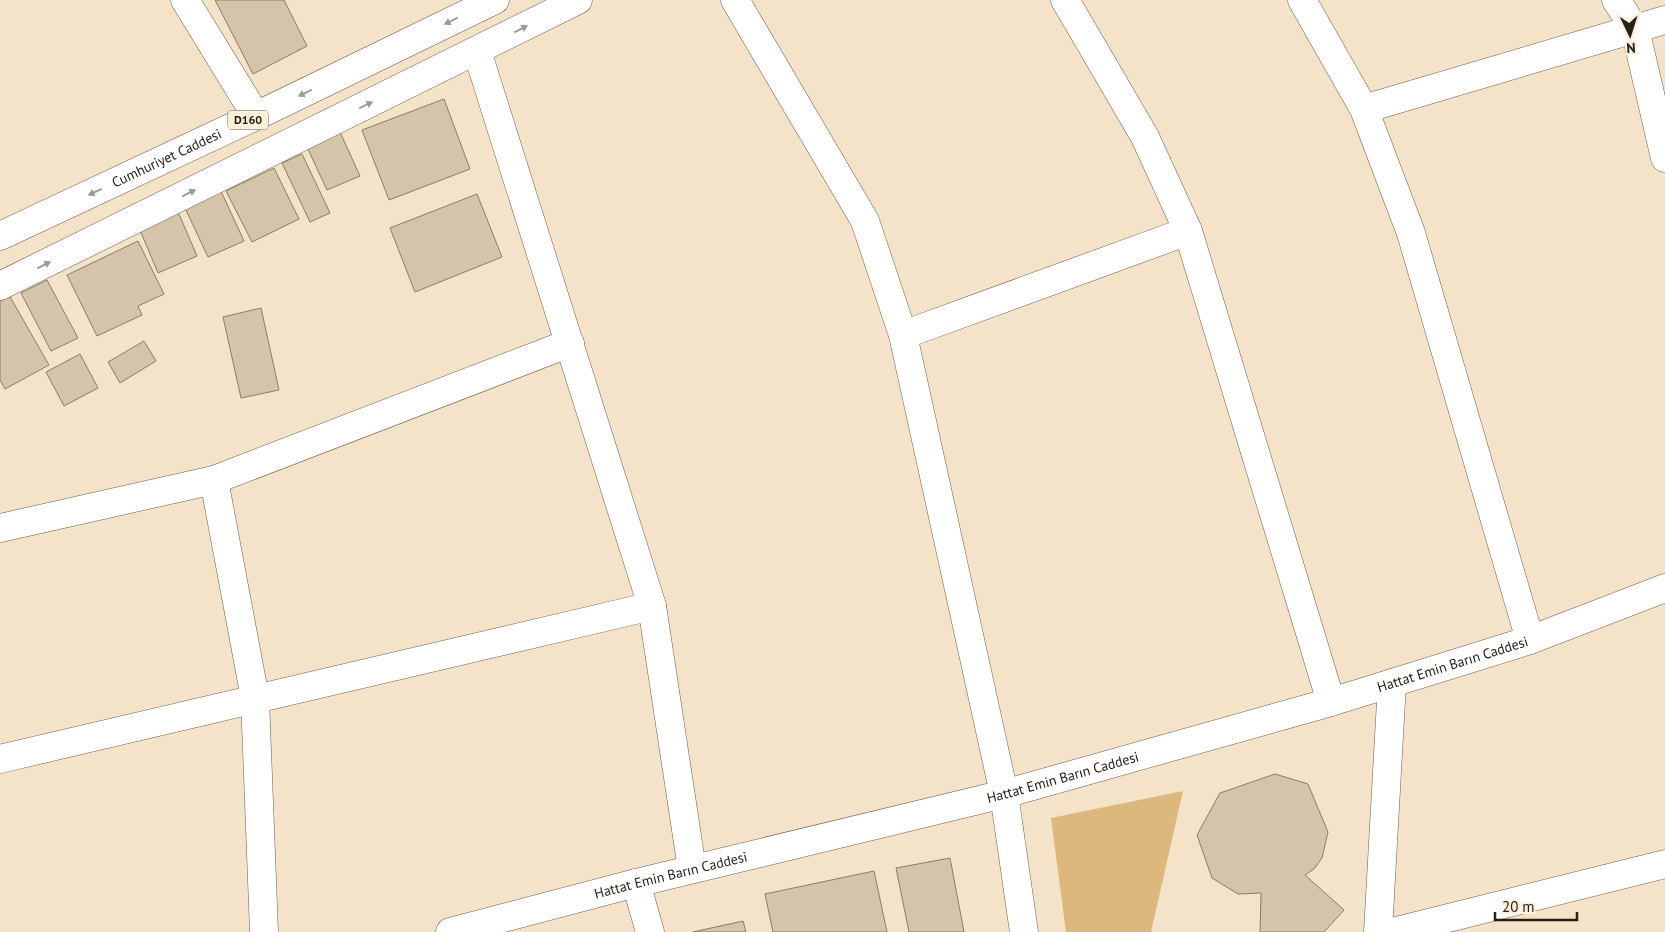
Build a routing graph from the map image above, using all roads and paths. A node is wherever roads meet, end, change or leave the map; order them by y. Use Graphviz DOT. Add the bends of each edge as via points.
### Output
graph roads {
  1 [pos="184,0"];
  2 [pos="495,0"];
  3 [pos="578,0"];
  4 [pos="735,0"];
  5 [pos="1065,0"];
  6 [pos="1302,0"];
  7 [pos="1616,0"];
  8 [pos="1665,20"];
  9 [pos="1635,29"];
  10 [pos="477,51"];
  11 [pos="1364,109"];
  12 [pos="256,116"];
  13 [pos="1665,158"];
  14 [pos="1188,231"];
  15 [pos="0,236"];
  16 [pos="0,286"];
  17 [pos="902,335"];
  18 [pos="570,343"];
  19 [pos="214,480"];
  20 [pos="0,528"];
  21 [pos="1665,588"];
  22 [pos="652,606"];
  23 [pos="1530,640"];
  24 [pos="1392,683"];
  25 [pos="255,698"];
  26 [pos="1331,702"];
  27 [pos="0,759"];
  28 [pos="1004,794"];
  29 [pos="1665,864"];
  30 [pos="692,870"];
  31 [pos="636,883"];
  32 [pos="264,932"];
  33 [pos="450,932"];
  34 [pos="650,932"];
  35 [pos="1024,932"];
  36 [pos="1378,932"];
  37 [pos="1392,932"];
  1 -- 12 [label="street"];
  2 -- 12 [label="street, Cumhuriyet Caddesi / D160, one-way"];
  10 -- 3 [label="street, one-way"];
  4 -- 17 [label="street" via="865,222"];
  5 -- 14 [label="street" via="1145,137"];
  6 -- 11 [label="street"];
  7 -- 9 [label="street"];
  8 -- 9 [label="street"];
  9 -- 11 [label="street"];
  9 -- 13 [label="street"];
  16 -- 10 [label="street, one-way"];
  10 -- 18 [label="street"];
  11 -- 23 [label="street" via="1411,234"];
  12 -- 15 [label="street, Cumhuriyet Caddesi / D160, one-way"];
  14 -- 17 [label="street"];
  14 -- 26 [label="street"];
  17 -- 28 [label="street"];
  18 -- 19 [label="street"];
  18 -- 22 [label="street"];
  19 -- 20 [label="street"];
  19 -- 25 [label="street"];
  21 -- 23 [label="street, Hattat Emin Barın Caddesi"];
  22 -- 25 [label="street"];
  22 -- 30 [label="street"];
  23 -- 24 [label="street, Hattat Emin Barın Caddesi"];
  24 -- 26 [label="street, Hattat Emin Barın Caddesi"];
  24 -- 36 [label="street"];
  25 -- 27 [label="street"];
  25 -- 32 [label="street"];
  26 -- 28 [label="street, Hattat Emin Barın Caddesi"];
  28 -- 30 [label="street, Hattat Emin Barın Caddesi"];
  28 -- 35 [label="street"];
  29 -- 37 [label="street"];
  30 -- 31 [label="street, Hattat Emin Barın Caddesi"];
  31 -- 33 [label="street, Hattat Emin Barın Caddesi"];
  31 -- 34 [label="street"];
}
